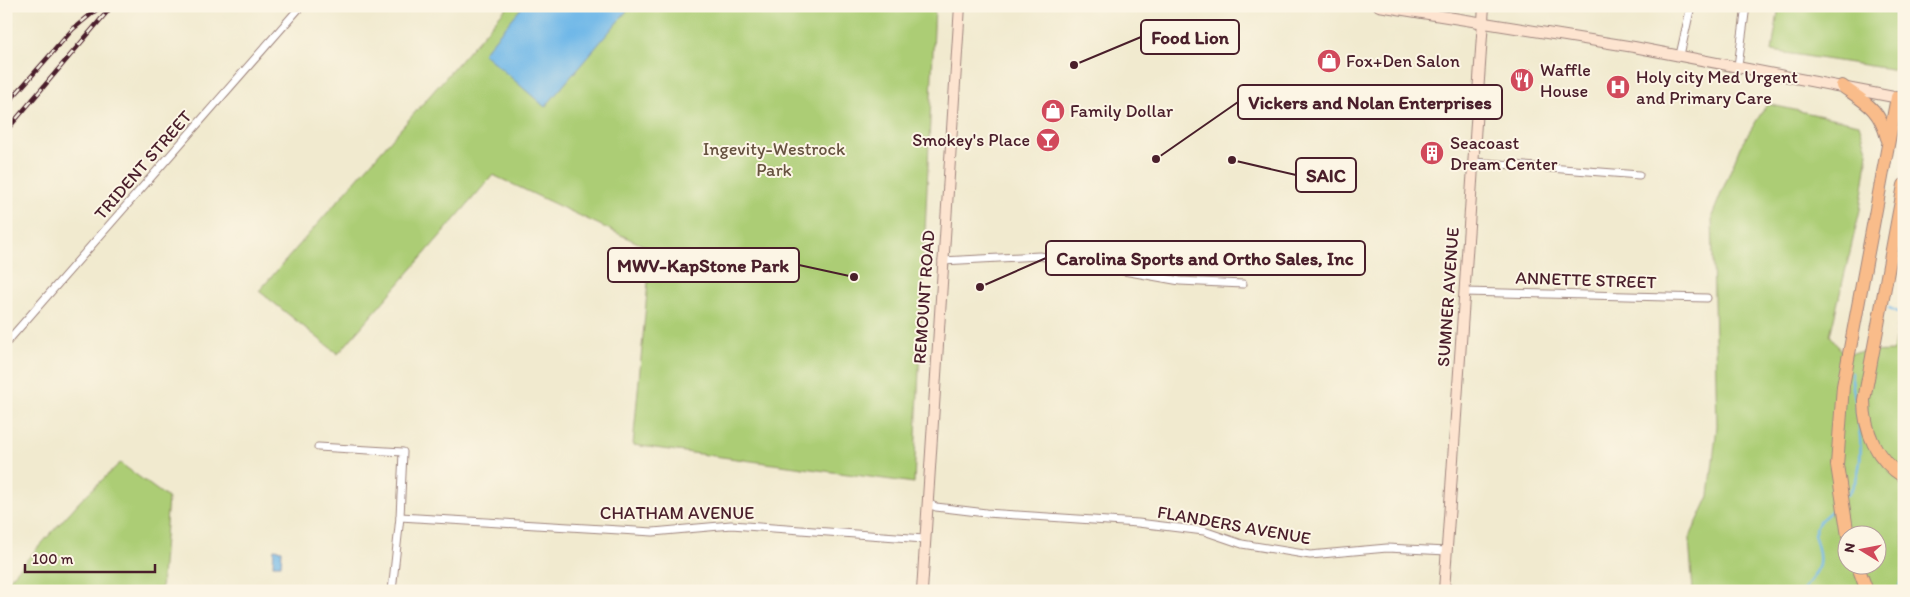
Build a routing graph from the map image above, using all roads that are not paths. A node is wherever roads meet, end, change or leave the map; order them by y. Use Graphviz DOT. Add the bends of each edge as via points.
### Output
graph roads {
  1 [pos="301,6"];
  2 [pos="960,6"];
  3 [pos="1379,6"];
  4 [pos="1484,6"];
  5 [pos="1691,6"];
  6 [pos="1746,6"];
  7 [pos="1483,23"];
  8 [pos="1680,56"];
  9 [pos="1738,66"];
  10 [pos="1842,86"];
  11 [pos="1900,98"];
  12 [pos="1888,140"];
  13 [pos="1474,162"];
  14 [pos="1639,175"];
  15 [pos="1904,185"];
  16 [pos="1904,221"];
  17 [pos="1890,253"];
  18 [pos="942,260"];
  19 [pos="1243,284"];
  20 [pos="1465,292"];
  21 [pos="1707,298"];
  22 [pos="6,343"];
  23 [pos="318,447"];
  24 [pos="1904,477"];
  25 [pos="927,503"];
  26 [pos="400,517"];
  27 [pos="1846,524"];
  28 [pos="924,539"];
  29 [pos="1448,551"];
  30 [pos="1861,574"];
  31 [pos="392,591"];
  32 [pos="922,591"];
  33 [pos="1444,591"];
  34 [pos="1867,591"];
  1 -- 22 [label="street, TRIDENT STREET"];
  2 -- 18 [label="main road, REMOUNT ROAD"];
  3 -- 7 [label="main road"];
  4 -- 7 [label="main road, SUMNER AVENUE"];
  5 -- 8 [label="street"];
  6 -- 9 [label="street"];
  7 -- 8 [label="main road"];
  7 -- 13 [label="main road, SUMNER AVENUE"];
  8 -- 9 [label="main road"];
  9 -- 10 [label="main road"];
  10 -- 11 [label="main road"];
  10 -- 12 [label="highway" via="1875,109"];
  11 -- 12 [label="highway"];
  12 -- 27 [label="highway" via="1843,386 1838,445 1839,486"];
  13 -- 14 [label="street"];
  13 -- 20 [label="main road, SUMNER AVENUE"];
  15 -- 17 [label="highway"];
  16 -- 17 [label="highway"];
  17 -- 24 [label="highway" via="1864,415 1867,430 1880,456"];
  18 -- 19 [label="street" via="1040,256 1180,281"];
  18 -- 25 [label="main road, REMOUNT ROAD"];
  20 -- 21 [label="street, ANNETTE STREET"];
  20 -- 29 [label="main road, SUMNER AVENUE"];
  23 -- 26 [label="street" via="403,452"];
  25 -- 28 [label="main road, REMOUNT ROAD"];
  25 -- 29 [label="street, FLANDERS AVENUE" via="986,513 1138,523 1204,531 1242,544 1310,555 1387,548"];
  26 -- 28 [label="street, CHATHAM AVENUE" via="653,532 731,525"];
  26 -- 31 [label="street"];
  28 -- 32 [label="main road, REMOUNT ROAD"];
  29 -- 33 [label="main road, SUMNER AVENUE"];
  30 -- 34 [label="highway"];
}
